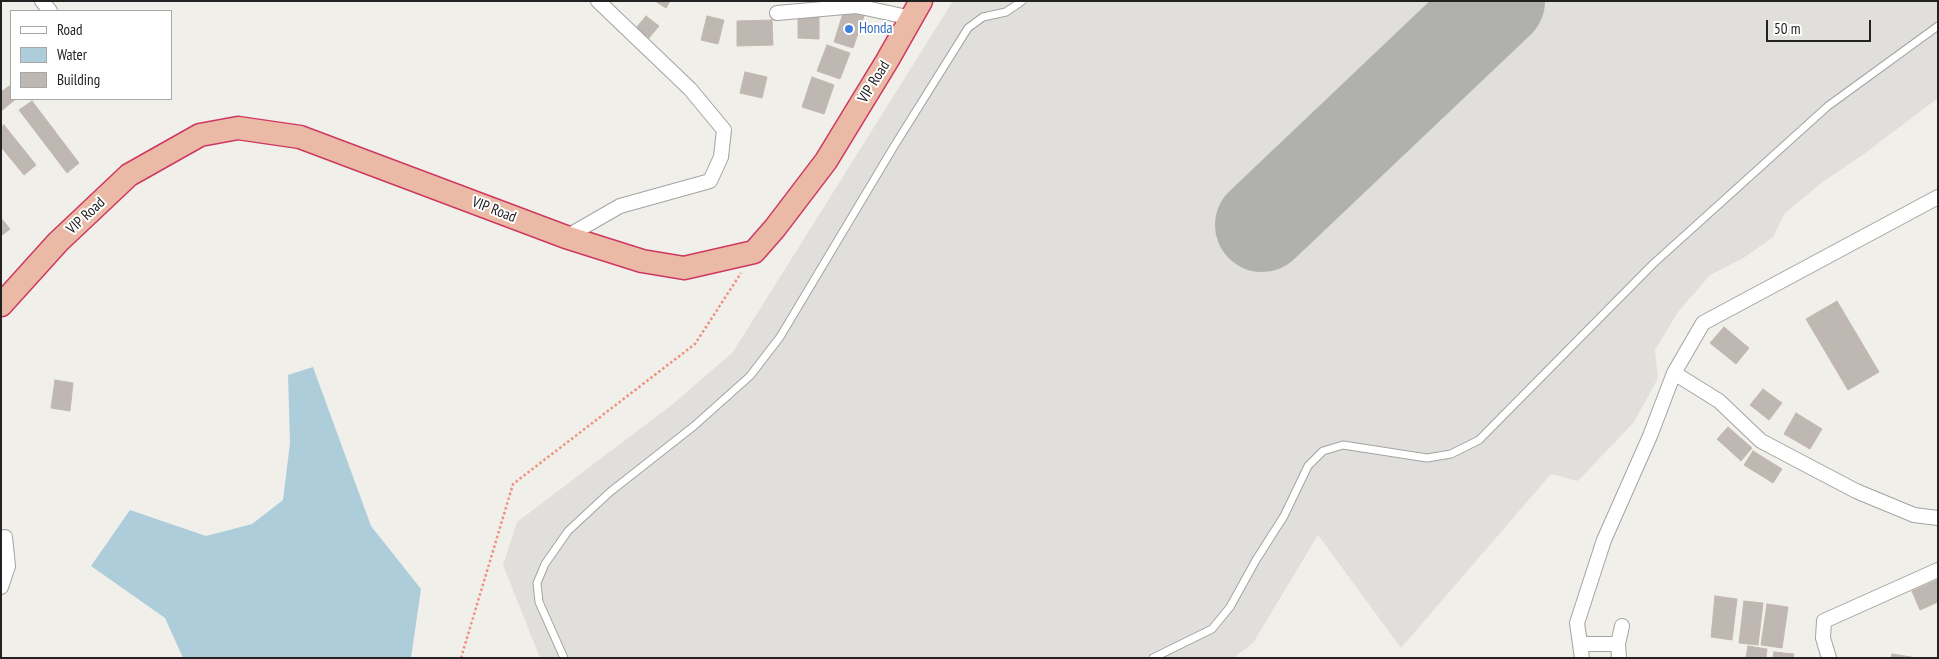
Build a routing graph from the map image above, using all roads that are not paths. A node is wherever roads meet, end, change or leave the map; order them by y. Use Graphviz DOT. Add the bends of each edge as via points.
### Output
graph roads {
  1 [pos="598,1"];
  2 [pos="1022,1"];
  3 [pos="856,4"];
  4 [pos="916,10"];
  5 [pos="777,13"];
  6 [pos="1938,26"];
  7 [pos="1938,197"];
  8 [pos="566,237"];
  9 [pos="1,305"];
  10 [pos="1674,373"];
  11 [pos="1938,518"];
  12 [pos="5,537"];
  13 [pos="1938,570"];
  14 [pos="1,587"];
  15 [pos="1622,626"];
  16 [pos="1581,651"];
  17 [pos="1618,651"];
  18 [pos="564,658"];
  19 [pos="1153,658"];
  20 [pos="1829,658"];
  1 -- 8 [label="street" via="690,89 724,130 721,157 710,181 620,206"];
  2 -- 18 [label="lane" via="1006,12 983,17 968,28 780,338 750,376 694,426 610,492 568,532 544,564 537,583 539,602"];
  3 -- 4 [label="street"];
  3 -- 5 [label="street"];
  4 -- 8 [label="highway, VIP Road" via="826,161 754,252 684,268 642,261"];
  6 -- 19 [label="lane" via="1828,106 1653,264 1480,440 1451,454 1427,458 1343,445 1322,451 1308,466 1284,516 1230,607 1212,629"];
  7 -- 10 [label="street" via="1703,323"];
  8 -- 9 [label="highway, VIP Road" via="300,137 238,128 200,135 129,175 58,242"];
  10 -- 11 [label="street" via="1719,401 1761,441 1856,491 1914,515"];
  10 -- 16 [label="street" via="1604,540 1577,623"];
  12 -- 14 [label="street" via="8,566"];
  13 -- 20 [label="street" via="1824,621"];
  15 -- 17 [label="street"];
  16 -- 17 [label="street"];
}
